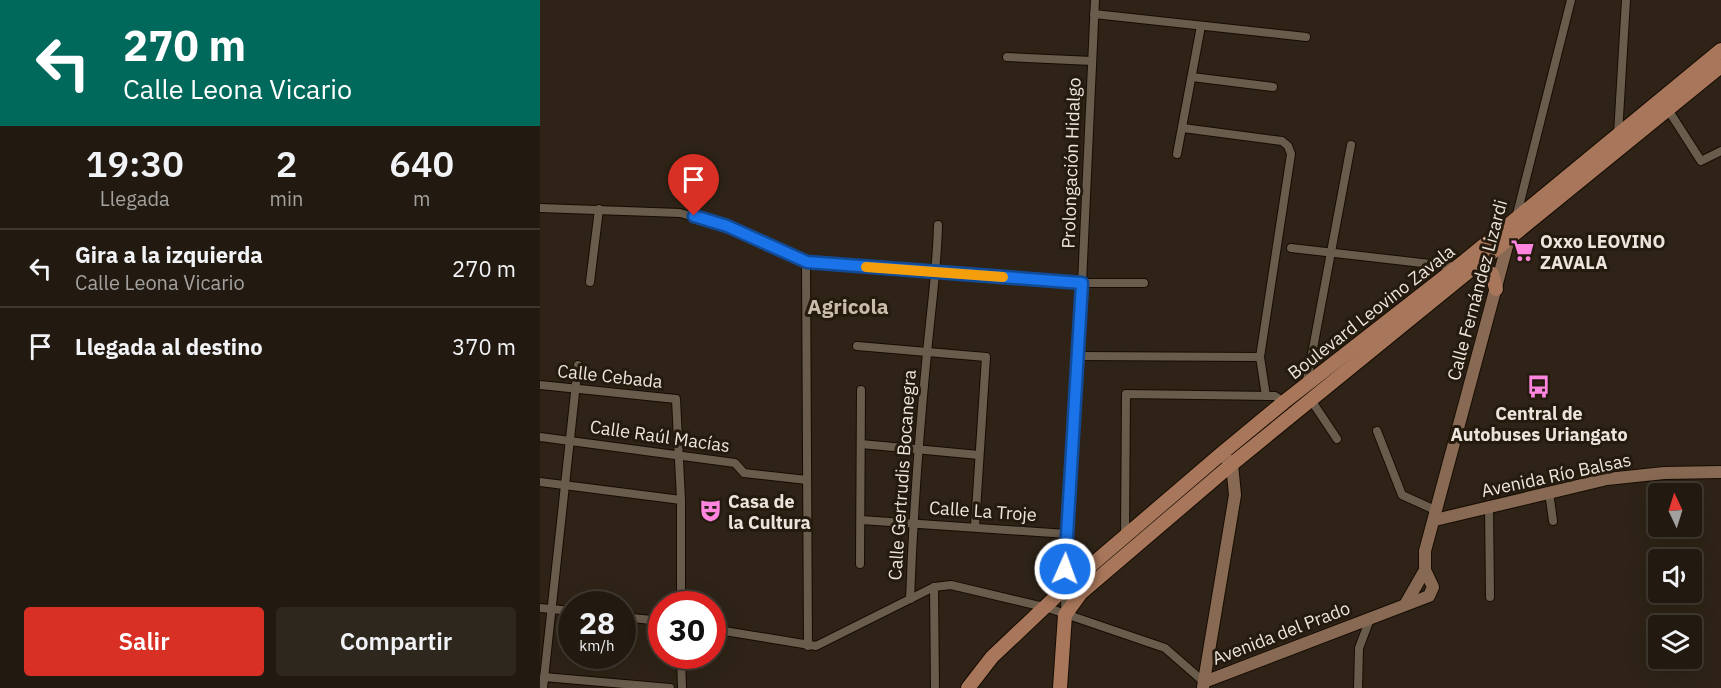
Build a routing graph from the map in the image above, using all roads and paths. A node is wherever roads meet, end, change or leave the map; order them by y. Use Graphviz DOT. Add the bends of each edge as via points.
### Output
graph roads {
  1 [pos="1095,0"];
  2 [pos="1571,0"];
  3 [pos="1626,0"];
  4 [pos="1094,14"];
  5 [pos="1201,26"];
  6 [pos="1306,37"];
  7 [pos="1721,50"];
  8 [pos="1007,57"];
  9 [pos="1092,61"];
  10 [pos="1721,66"];
  11 [pos="1192,77"];
  12 [pos="1273,87"];
  13 [pos="1664,105"];
  14 [pos="1183,128"];
  15 [pos="1618,134"];
  16 [pos="1351,145"];
  17 [pos="1721,151"];
  18 [pos="1177,154"];
  19 [pos="540,207"];
  20 [pos="599,209"];
  21 [pos="1516,219"];
  22 [pos="938,225"];
  23 [pos="1508,240"];
  24 [pos="1291,248"];
  25 [pos="1329,253"];
  26 [pos="807,262"];
  27 [pos="1466,265"];
  28 [pos="937,272"];
  29 [pos="590,282"];
  30 [pos="1082,283"];
  31 [pos="1144,283"];
  32 [pos="1496,288"];
  33 [pos="857,346"];
  34 [pos="927,353"];
  35 [pos="1078,356"];
  36 [pos="1260,357"];
  37 [pos="579,365"];
  38 [pos="540,385"];
  39 [pos="576,388"];
  40 [pos="861,390"];
  41 [pos="1308,393"];
  42 [pos="1266,396"];
  43 [pos="1284,402"];
  44 [pos="1377,431"];
  45 [pos="540,437"];
  46 [pos="1337,439"];
  47 [pos="571,440"];
  48 [pos="861,444"];
  49 [pos="920,450"];
  50 [pos="679,454"];
  51 [pos="979,454"];
  52 [pos="1221,454"];
  53 [pos="1232,464"];
  54 [pos="1721,472"];
  55 [pos="807,480"];
  56 [pos="540,482"];
  57 [pos="566,486"];
  58 [pos="1549,492"];
  59 [pos="681,500"];
  60 [pos="1489,507"];
  61 [pos="1436,515"];
  62 [pos="861,520"];
  63 [pos="1553,521"];
  64 [pos="913,523"];
  65 [pos="975,526"];
  66 [pos="1141,531"];
  67 [pos="1067,534"];
  68 [pos="1125,536"];
  69 [pos="860,564"];
  70 [pos="1425,570"];
  71 [pos="1067,586"];
  72 [pos="934,587"];
  73 [pos="681,591"];
  74 [pos="1490,597"];
  75 [pos="910,599"];
  76 [pos="1405,604"];
  77 [pos="540,608"];
  78 [pos="1048,608"];
  79 [pos="553,609"];
  80 [pos="558,610"];
  81 [pos="1065,615"];
  82 [pos="1370,619"];
  83 [pos="726,631"];
  84 [pos="808,646"];
  85 [pos="681,669"];
  86 [pos="544,677"];
  87 [pos="1203,685"];
  88 [pos="543,688"];
  89 [pos="670,688"];
  90 [pos="682,688"];
  91 [pos="935,688"];
  92 [pos="968,688"];
  93 [pos="1060,688"];
  94 [pos="1358,688"];
  1 -- 4 [label="street, Prolongación Hidalgo"];
  2 -- 21 [label="street, Calle Fernández Lizardi"];
  3 -- 15 [label="street"];
  4 -- 5 [label="street"];
  4 -- 9 [label="street, Prolongación Hidalgo"];
  5 -- 6 [label="street"];
  5 -- 11 [label="street"];
  7 -- 13 [label="main road, Boulevard Leovino Zavala"];
  8 -- 9 [label="street"];
  9 -- 30 [label="street, Prolongación Hidalgo"];
  10 -- 13 [label="main road, Boulevard Leovino Zavala"];
  11 -- 12 [label="street"];
  11 -- 14 [label="street"];
  13 -- 15 [label="main road, Boulevard Leovino Zavala"];
  13 -- 17 [label="street" via="1701,160"];
  13 -- 23 [label="main road, Boulevard Leovino Zavala"];
  14 -- 18 [label="street"];
  14 -- 36 [label="street" via="1282,141 1291,154"];
  15 -- 21 [label="main road, Boulevard Leovino Zavala"];
  16 -- 25 [label="street"];
  19 -- 20 [label="street"];
  20 -- 26 [label="street" via="669,212 707,219"];
  20 -- 29 [label="street"];
  21 -- 23 [label="street, Calle Fernández Lizardi"];
  21 -- 27 [label="main road, Boulevard Leovino Zavala"];
  22 -- 28 [label="street, Calle Gertrudis Bocanegra"];
  23 -- 27 [label="main road, Boulevard Leovino Zavala"];
  23 -- 32 [label="street, Calle Fernández Lizardi"];
  24 -- 25 [label="street"];
  25 -- 27 [label="street"];
  25 -- 41 [label="street"];
  26 -- 28 [label="street"];
  26 -- 55 [label="street"];
  27 -- 32 [label="main road" via="1492,274"];
  27 -- 41 [label="main road, Boulevard Leovino Zavala"];
  28 -- 30 [label="street"];
  28 -- 34 [label="street, Calle Gertrudis Bocanegra"];
  30 -- 31 [label="street"];
  30 -- 35 [label="street, Prolongación Hidalgo"];
  32 -- 61 [label="street, Calle Fernández Lizardi"];
  33 -- 34 [label="street, Calle Gertrudis Bocanegra"];
  34 -- 49 [label="street, Calle Gertrudis Bocanegra"];
  34 -- 51 [label="street" via="987,357"];
  35 -- 36 [label="street"];
  35 -- 67 [label="street, Prolongación Hidalgo"];
  36 -- 42 [label="street"];
  37 -- 39 [label="street"];
  38 -- 39 [label="street, Calle Cebada"];
  39 -- 47 [label="street"];
  39 -- 50 [label="street, Calle Cebada" via="676,399"];
  40 -- 48 [label="street"];
  41 -- 43 [label="main road, Boulevard Leovino Zavala"];
  41 -- 46 [label="street"];
  41 -- 53 [label="main road, Boulevard Leovino Zavala"];
  42 -- 43 [label="street"];
  42 -- 68 [label="street" via="1126,394"];
  43 -- 52 [label="main road, Boulevard Leovino Zavala"];
  44 -- 61 [label="street" via="1402,495"];
  45 -- 47 [label="street, Calle Raúl Macías"];
  47 -- 50 [label="street, Calle Raúl Macías"];
  47 -- 57 [label="street"];
  48 -- 49 [label="street"];
  48 -- 62 [label="street"];
  49 -- 51 [label="street"];
  49 -- 64 [label="street, Calle Gertrudis Bocanegra"];
  50 -- 55 [label="street, Calle Raúl Macías" via="735,463 744,473"];
  50 -- 59 [label="street"];
  51 -- 65 [label="street"];
  52 -- 53 [label="street"];
  52 -- 66 [label="main road, Boulevard Leovino Zavala"];
  53 -- 66 [label="main road, Boulevard Leovino Zavala"];
  53 -- 87 [label="street" via="1236,495"];
  54 -- 58 [label="street, Avenida Río Balsas" via="1617,478"];
  55 -- 84 [label="street"];
  56 -- 57 [label="street"];
  57 -- 59 [label="street"];
  57 -- 79 [label="street"];
  58 -- 60 [label="street, Avenida Río Balsas"];
  58 -- 63 [label="street"];
  59 -- 73 [label="street"];
  60 -- 61 [label="street, Avenida Río Balsas"];
  60 -- 74 [label="street"];
  61 -- 70 [label="street, Calle Fernández Lizardi" via="1425,551"];
  62 -- 64 [label="street, Calle La Troje"];
  62 -- 69 [label="street"];
  64 -- 65 [label="street, Calle La Troje"];
  64 -- 75 [label="street, Calle Gertrudis Bocanegra"];
  65 -- 67 [label="street, Calle La Troje"];
  66 -- 68 [label="main road, Boulevard Leovino Zavala"];
  66 -- 81 [label="main road, Boulevard Leovino Zavala"];
  67 -- 71 [label="street, Prolongación Hidalgo"];
  68 -- 71 [label="main road, Boulevard Leovino Zavala"];
  70 -- 76 [label="street"];
  70 -- 76 [label="street, Avenida del Prado" via="1433,587 1429,596"];
  71 -- 78 [label="main road, Boulevard Leovino Zavala"];
  71 -- 81 [label="street, Prolongación Hidalgo"];
  72 -- 75 [label="street, Avenida del Prado"];
  72 -- 78 [label="street, Avenida del Prado" via="951,585"];
  72 -- 91 [label="street"];
  75 -- 84 [label="street, Avenida del Prado" via="816,646"];
  76 -- 82 [label="street, Avenida del Prado"];
  77 -- 79 [label="street"];
  78 -- 81 [label="street, Avenida del Prado"];
  78 -- 92 [label="main road, Boulevard Leovino Zavala" via="992,657"];
  79 -- 80 [label="street"];
  79 -- 86 [label="street"];
  81 -- 87 [label="street, Avenida del Prado" via="1165,648"];
  81 -- 93 [label="main road"];
  82 -- 87 [label="street, Avenida del Prado"];
  82 -- 94 [label="street" via="1359,648"];
  83 -- 84 [label="street"];
  85 -- 90 [label="street"];
  86 -- 88 [label="street"];
  86 -- 89 [label="street"];
}
